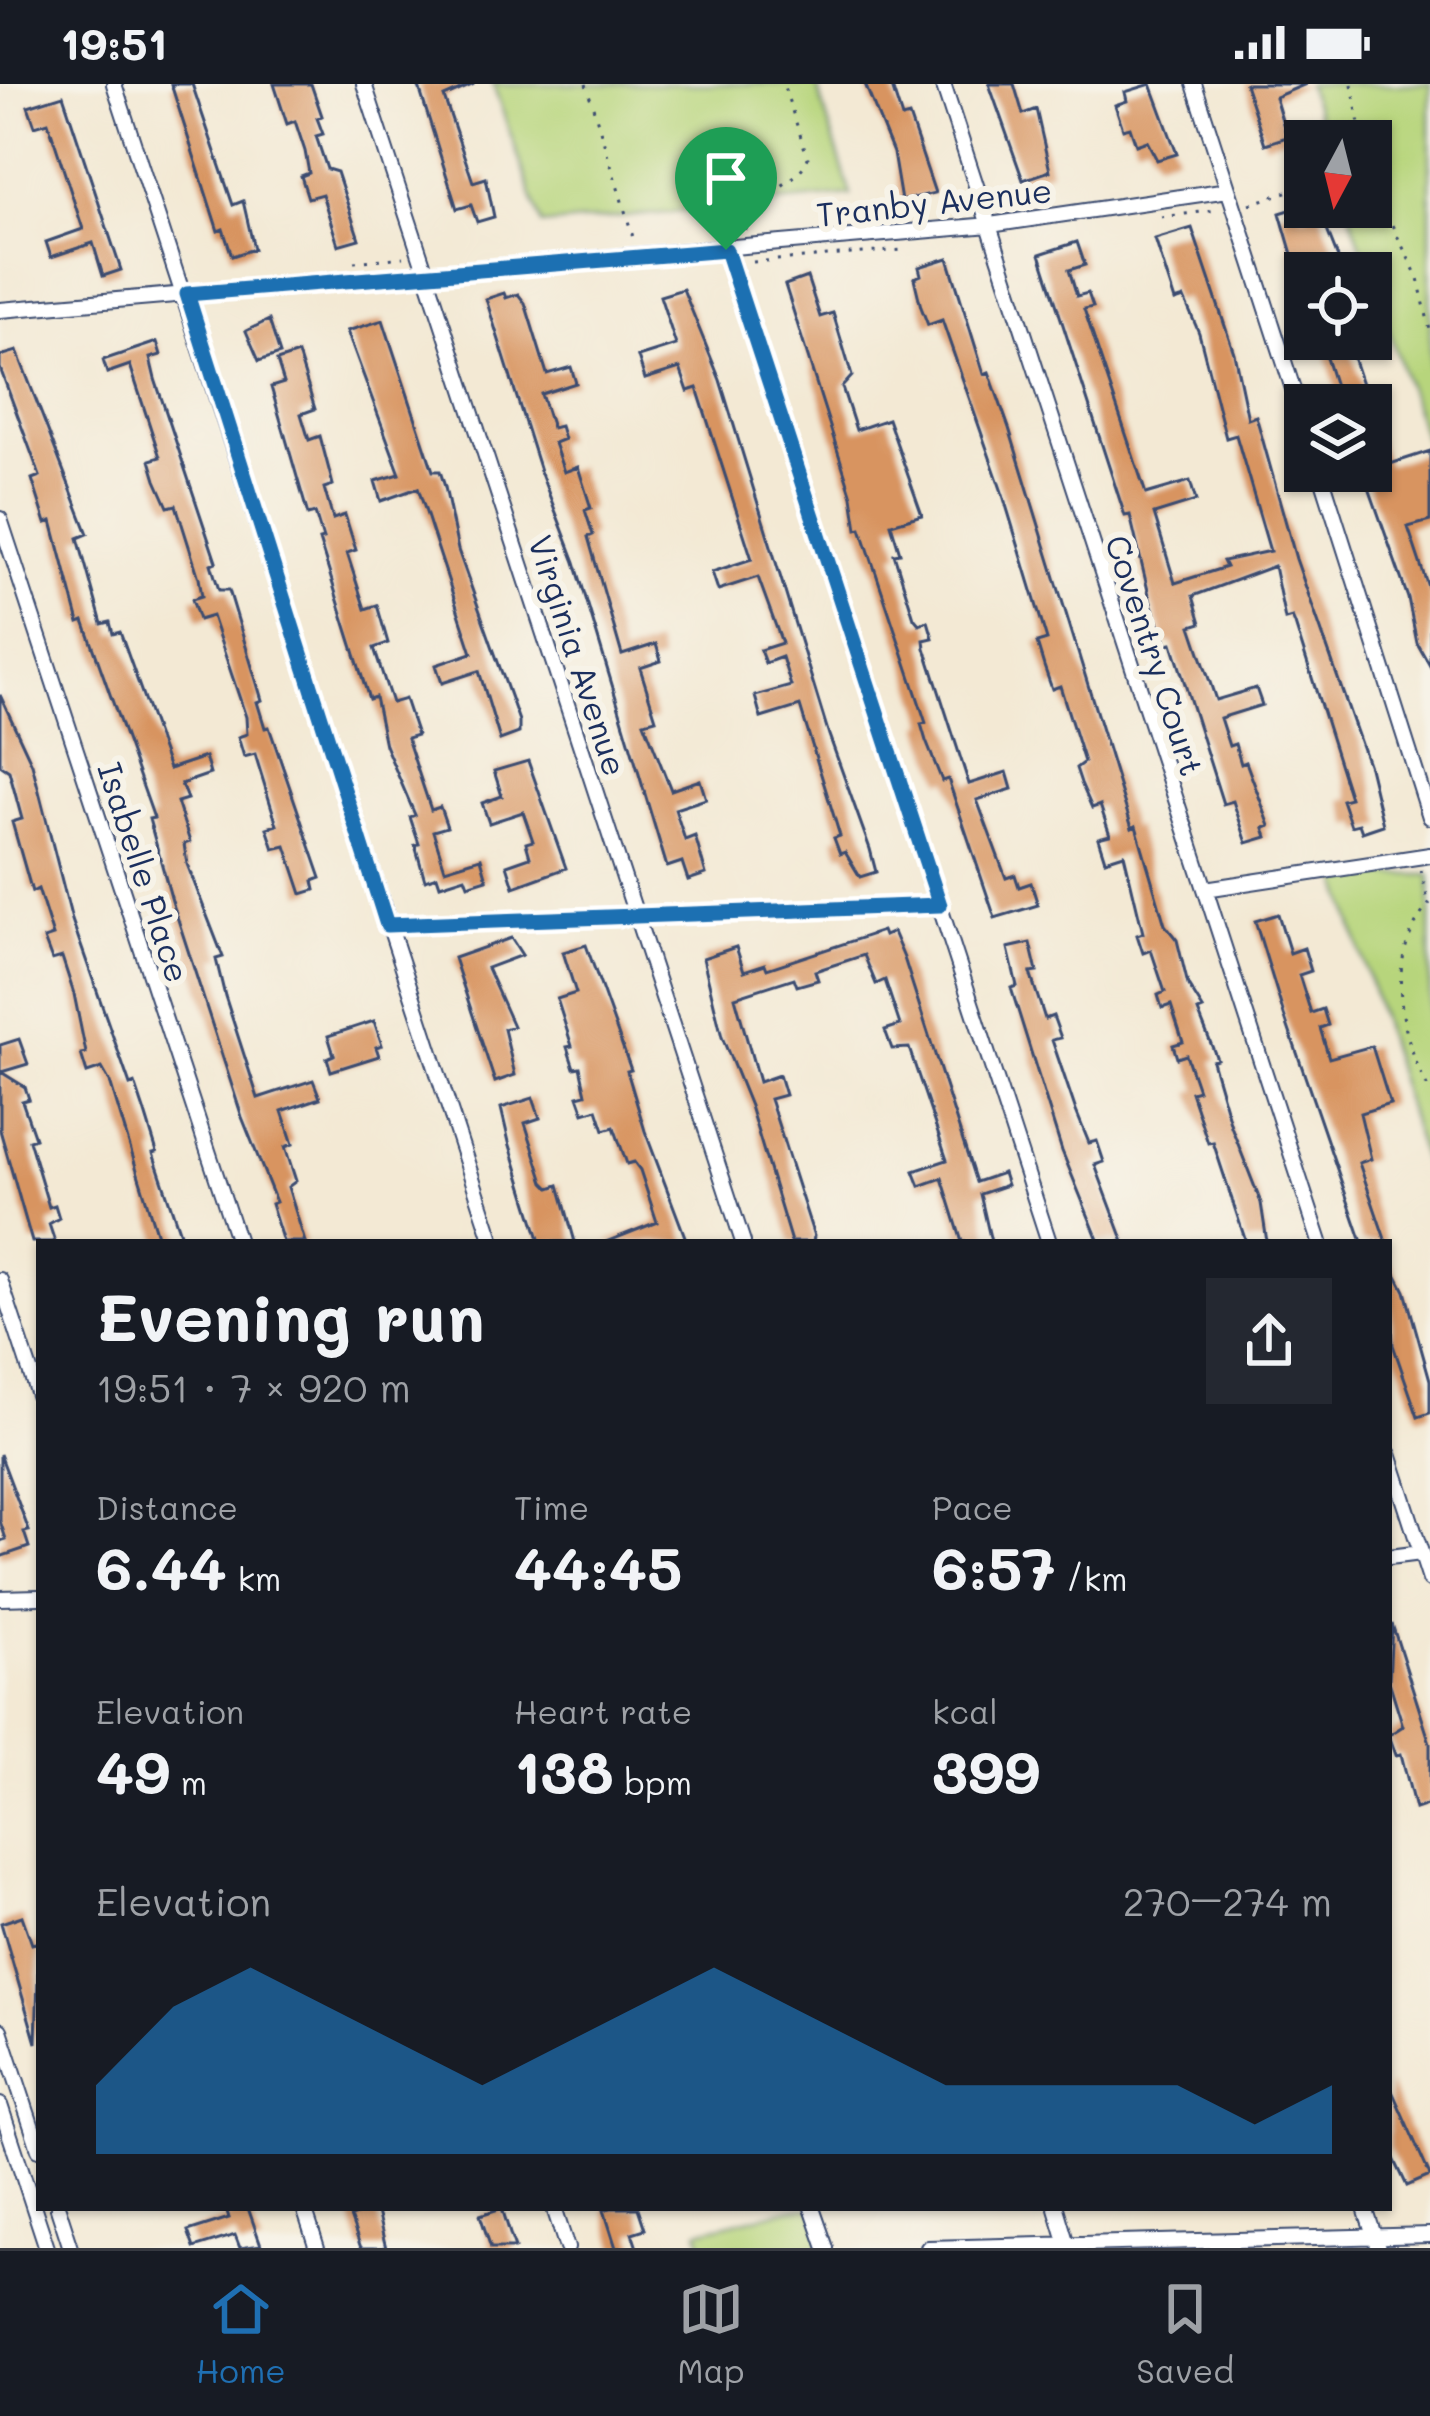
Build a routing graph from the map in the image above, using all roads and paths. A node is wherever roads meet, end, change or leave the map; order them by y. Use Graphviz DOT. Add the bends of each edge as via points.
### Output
graph roads {
  1 [pos="114,84"];
  2 [pos="364,84"];
  3 [pos="586,84"];
  4 [pos="783,84"];
  5 [pos="943,84"];
  6 [pos="1194,84"];
  7 [pos="1352,84"];
  8 [pos="1359,120"];
  9 [pos="1228,190"];
  10 [pos="1284,193"];
  11 [pos="1248,205"];
  12 [pos="989,225"];
  13 [pos="1392,225"];
  14 [pos="750,236"];
  15 [pos="633,239"];
  16 [pos="909,249"];
  17 [pos="726,250"];
  18 [pos="753,265"];
  19 [pos="425,272"];
  20 [pos="187,294"];
  21 [pos="0,310"];
  22 [pos="1430,330"];
  23 [pos="1291,384"];
  24 [pos="1327,492"];
  25 [pos="0,519"];
  26 [pos="1430,817"];
  27 [pos="1430,855"];
  28 [pos="1422,872"];
  29 [pos="1204,889"];
  30 [pos="1429,903"];
  31 [pos="940,905"];
  32 [pos="637,918"];
  33 [pos="387,925"];
  34 [pos="1430,1092"];
  35 [pos="237,1239"];
  36 [pos="492,1239"];
  37 [pos="742,1239"];
  38 [pos="1048,1239"];
  39 [pos="1319,1239"];
  40 [pos="0,1280"];
  41 [pos="36,1389"];
  42 [pos="1392,1463"];
  43 [pos="1421,1553"];
  44 [pos="1392,1556"];
  45 [pos="1430,1580"];
  46 [pos="36,1597"];
  47 [pos="0,1598"];
  48 [pos="0,2030"];
  49 [pos="0,2105"];
  50 [pos="36,2140"];
  51 [pos="59,2211"];
  52 [pos="305,2211"];
  53 [pos="555,2211"];
  54 [pos="813,2211"];
  55 [pos="1057,2211"];
  56 [pos="1366,2211"];
  57 [pos="1430,2235"];
  58 [pos="1376,2242"];
  59 [pos="1068,2246"];
  60 [pos="46,2248"];
  61 [pos="71,2248"];
  62 [pos="317,2248"];
  63 [pos="567,2248"];
  64 [pos="826,2248"];
  65 [pos="928,2248"];
  1 -- 20 [label="street"];
  2 -- 19 [label="street, Virginia Avenue"];
  3 -- 15 [label="path"];
  4 -- 14 [label="path" via="808,158 760,201 748,218"];
  5 -- 12 [label="street, Coventry Court"];
  6 -- 9 [label="street"];
  7 -- 8 [label="path"];
  9 -- 12 [label="street, Tranby Avenue"];
  9 -- 23 [label="street"];
  10 -- 11 [label="path"];
  12 -- 17 [label="street, Tranby Avenue"];
  12 -- 29 [label="street, Coventry Court"];
  13 -- 22 [label="path" via="1418,278"];
  16 -- 18 [label="path"];
  17 -- 19 [label="street, Tranby Avenue"];
  17 -- 31 [label="street"];
  19 -- 20 [label="street, Tranby Avenue"];
  19 -- 32 [label="street, Virginia Avenue"];
  20 -- 21 [label="street, Tranby Avenue"];
  20 -- 33 [label="street"];
  24 -- 26 [label="street"];
  25 -- 35 [label="street, Isabelle Place"];
  27 -- 29 [label="street"];
  28 -- 30 [label="path"];
  29 -- 39 [label="street, Coventry Court"];
  30 -- 34 [label="path" via="1405,941 1400,978 1410,1054"];
  31 -- 32 [label="street"];
  31 -- 38 [label="street"];
  32 -- 33 [label="street"];
  32 -- 37 [label="street, Virginia Avenue"];
  33 -- 36 [label="street"];
  40 -- 41 [label="street"];
  42 -- 43 [label="street"];
  43 -- 44 [label="street"];
  43 -- 45 [label="street"];
  46 -- 47 [label="street"];
  48 -- 50 [label="street"];
  49 -- 60 [label="street"];
  51 -- 61 [label="street"];
  52 -- 62 [label="street"];
  53 -- 63 [label="street"];
  54 -- 64 [label="street"];
  55 -- 59 [label="street"];
  56 -- 58 [label="street"];
  57 -- 58 [label="street"];
  58 -- 59 [label="street"];
  59 -- 65 [label="street"];
}
